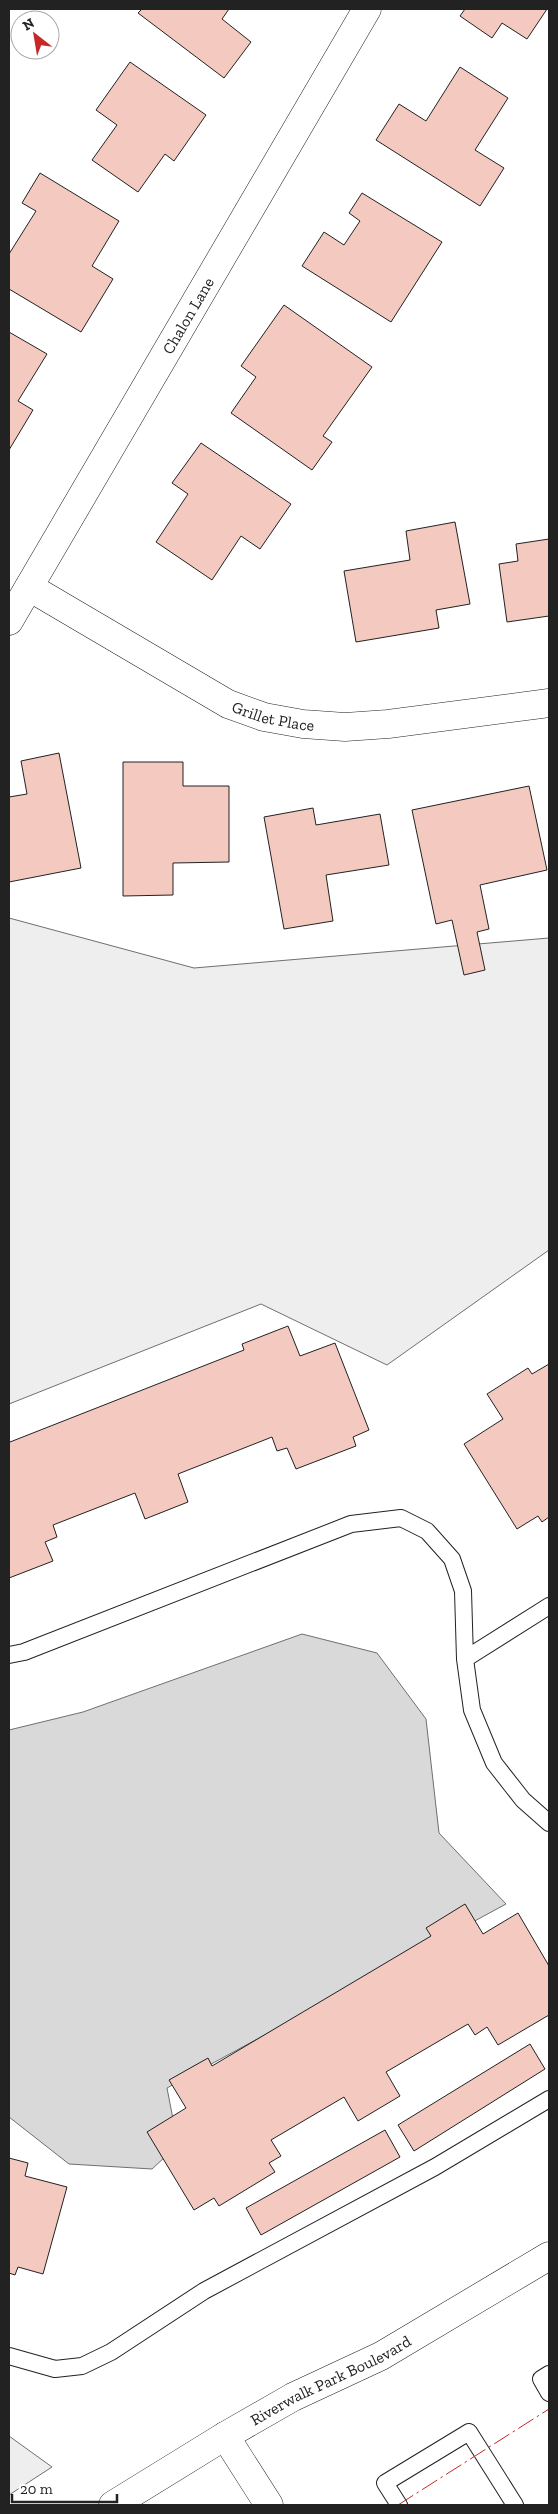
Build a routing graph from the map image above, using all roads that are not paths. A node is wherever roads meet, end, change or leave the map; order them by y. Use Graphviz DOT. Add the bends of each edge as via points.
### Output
graph roads {
  1 [pos="367,9"];
  2 [pos="29,587"];
  3 [pos="9,622"];
  4 [pos="549,703"];
  5 [pos="549,1606"];
  6 [pos="9,1655"];
  7 [pos="465,1658"];
  8 [pos="549,1823"];
  9 [pos="549,2099"];
  10 [pos="549,2256"];
  11 [pos="9,2356"];
  12 [pos="549,2374"];
  13 [pos="549,2393"];
  14 [pos="225,2436"];
  15 [pos="113,2505"];
  16 [pos="269,2505"];
  17 [pos="399,2505"];
  18 [pos="515,2505"];
  1 -- 2 [label="street, Chalon Lane"];
  2 -- 3 [label="street, Chalon Lane"];
  2 -- 4 [label="street, Grillet Place" via="228,704 264,717 345,727"];
  5 -- 7 [label="lane"];
  6 -- 7 [label="lane" via="24,1652 351,1524 401,1518 427,1531 452,1559 463,1591"];
  7 -- 8 [label="lane" via="472,1710 494,1763 523,1800"];
  9 -- 11 [label="lane" via="435,2167 204,2291 111,2352 82,2366 55,2369"];
  10 -- 14 [label="street, Riverwalk Park Boulevard" via="381,2356 293,2397"];
  12 -- 13 [label="lane" via="541,2379"];
  14 -- 15 [label="street, Riverwalk Park Boulevard"];
  14 -- 16 [label="street"];
  17 -- 18 [label="lane" via="385,2483 469,2432"];
}
